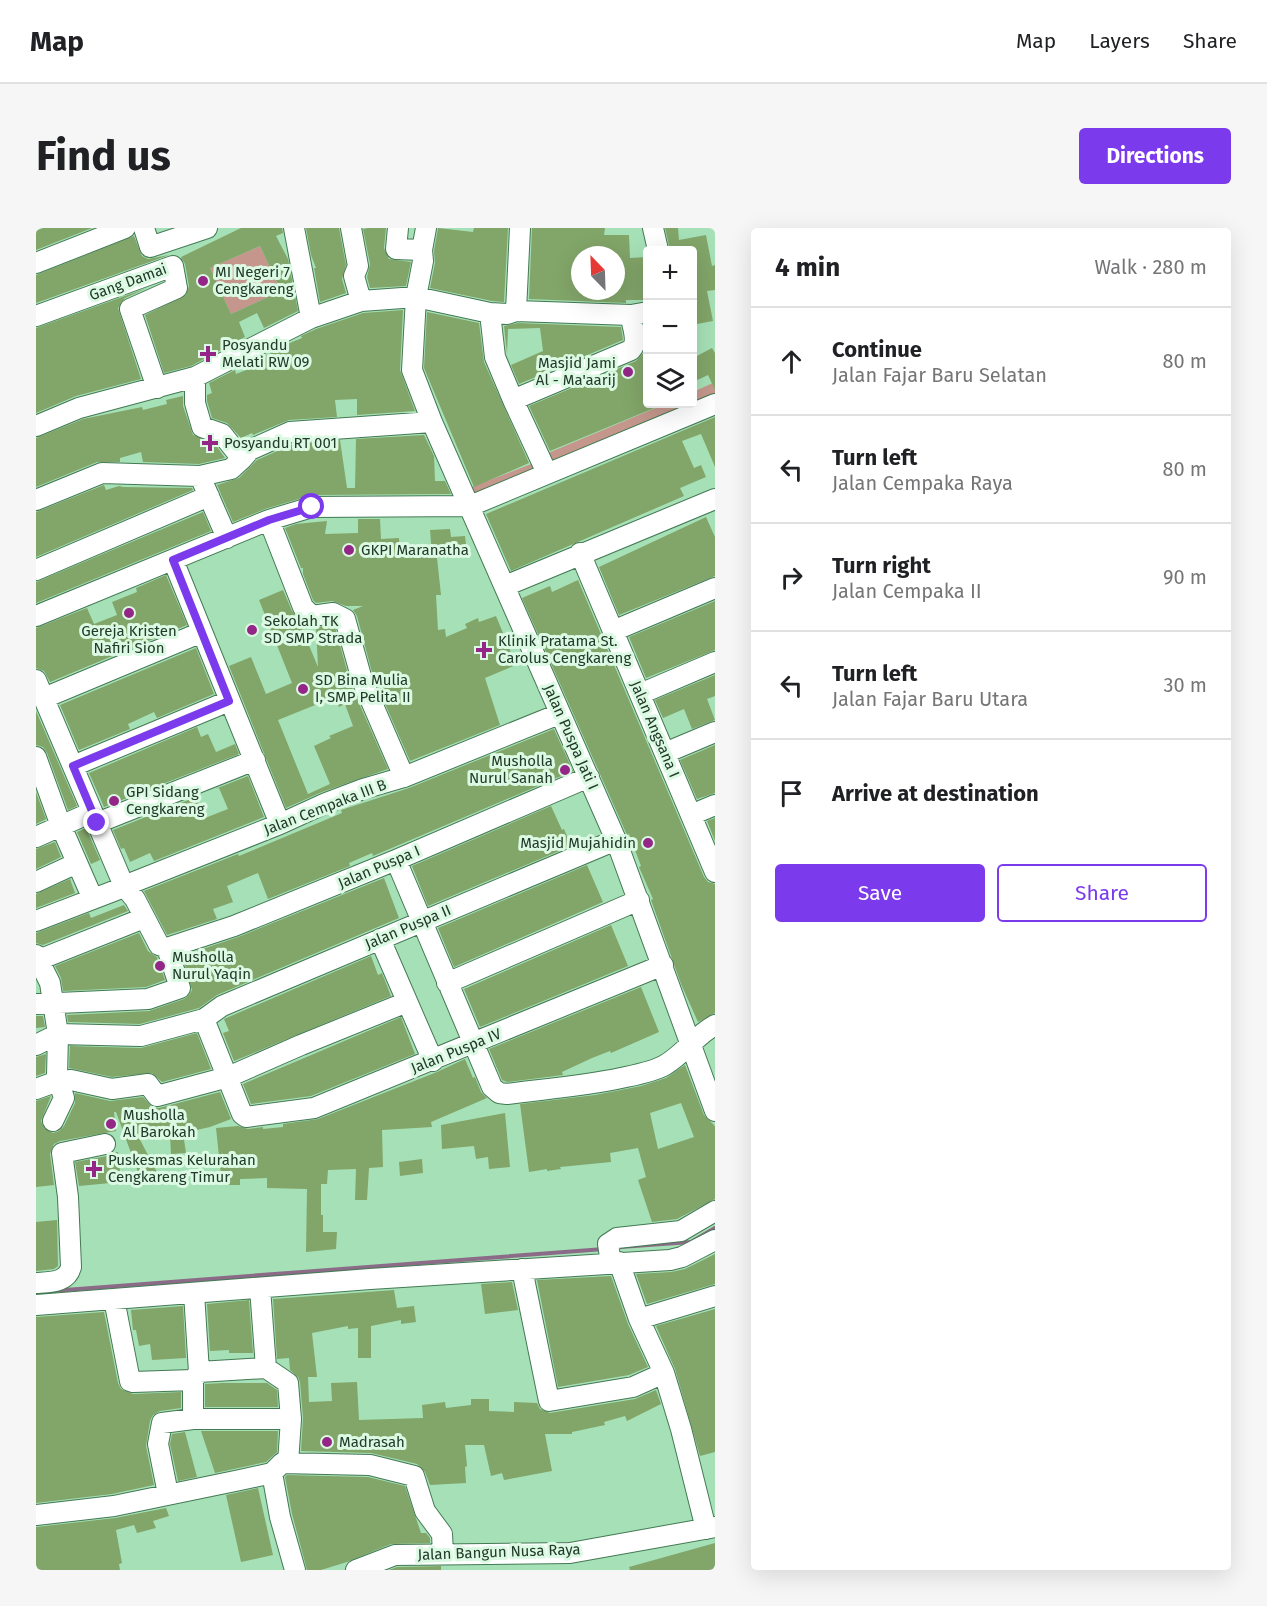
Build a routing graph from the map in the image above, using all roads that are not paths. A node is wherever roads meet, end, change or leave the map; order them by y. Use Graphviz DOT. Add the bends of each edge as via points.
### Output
graph roads {
  1 [pos="125,228"];
  2 [pos="144,228"];
  3 [pos="207,228"];
  4 [pos="294,228"];
  5 [pos="351,228"];
  6 [pos="398,228"];
  7 [pos="426,228"];
  8 [pos="520,228"];
  9 [pos="654,228"];
  10 [pos="657,246"];
  11 [pos="422,250"];
  12 [pos="36,263"];
  13 [pos="416,297"];
  14 [pos="361,301"];
  15 [pos="516,311"];
  16 [pos="490,313"];
  17 [pos="640,314"];
  18 [pos="36,316"];
  19 [pos="310,318"];
  20 [pos="195,377"];
  21 [pos="157,388"];
  22 [pos="513,400"];
  23 [pos="715,404"];
  24 [pos="37,422"];
  25 [pos="432,422"];
  26 [pos="242,459"];
  27 [pos="547,472"];
  28 [pos="200,476"];
  29 [pos="209,496"];
  30 [pos="715,499"];
  31 [pos="36,500"];
  32 [pos="470,506"];
  33 [pos="269,520"];
  34 [pos="226,538"];
  35 [pos="580,553"];
  36 [pos="173,560"];
  37 [pos="36,570"];
  38 [pos="505,586"];
  39 [pos="715,588"];
  40 [pos="36,616"];
  41 [pos="613,631"];
  42 [pos="202,632"];
  43 [pos="715,662"];
  44 [pos="40,689"];
  45 [pos="640,694"];
  46 [pos="229,701"];
  47 [pos="560,714"];
  48 [pos="715,732"];
  49 [pos="665,753"];
  50 [pos="36,758"];
  51 [pos="255,760"];
  52 [pos="73,766"];
  53 [pos="404,777"];
  54 [pos="589,777"];
  55 [pos="41,789"];
  56 [pos="715,805"];
  57 [pos="691,815"];
  58 [pos="94,817"];
  59 [pos="280,824"];
  60 [pos="61,826"];
  61 [pos="36,837"];
  62 [pos="616,840"];
  63 [pos="396,860"];
  64 [pos="77,863"];
  65 [pos="715,872"];
  66 [pos="36,882"];
  67 [pos="121,887"];
  68 [pos="92,897"];
  69 [pos="639,900"];
  70 [pos="144,918"];
  71 [pos="36,921"];
  72 [pos="422,921"];
  73 [pos="380,939"];
  74 [pos="167,948"];
  75 [pos="37,959"];
  76 [pos="663,965"];
  77 [pos="447,983"];
  78 [pos="407,1002"];
  79 [pos="44,1004"];
  80 [pos="204,1019"];
  81 [pos="715,1025"];
  82 [pos="58,1034"];
  83 [pos="473,1044"];
  84 [pos="36,1045"];
  85 [pos="691,1045"];
  86 [pos="433,1061"];
  87 [pos="228,1077"];
  88 [pos="58,1080"];
  89 [pos="36,1089"];
  90 [pos="715,1111"];
  91 [pos="45,1124"];
  92 [pos="105,1144"];
  93 [pos="62,1153"];
  94 [pos="715,1211"];
  95 [pos="715,1240"];
  96 [pos="612,1257"];
  97 [pos="522,1269"];
  98 [pos="36,1283"];
  99 [pos="260,1288"];
  100 [pos="194,1293"];
  101 [pos="715,1296"];
  102 [pos="114,1299"];
  103 [pos="36,1305"];
  104 [pos="639,1319"];
  105 [pos="266,1368"];
  106 [pos="664,1373"];
  107 [pos="196,1376"];
  108 [pos="193,1419"];
  109 [pos="291,1419"];
  110 [pos="280,1468"];
  111 [pos="168,1494"];
  112 [pos="36,1515"];
  113 [pos="710,1528"];
  114 [pos="443,1554"];
  115 [pos="295,1570"];
  116 [pos="356,1570"];
  1 -- 12 [label="street" via="72,243"];
  2 -- 3 [label="street" via="150,247"];
  4 -- 19 [label="street"];
  5 -- 14 [label="street" via="358,266 354,276"];
  6 -- 11 [label="street" via="396,249"];
  7 -- 11 [label="street, Jalan Puspa Jati I"];
  8 -- 15 [label="street"];
  9 -- 10 [label="street"];
  11 -- 13 [label="street, Jalan Puspa Jati I"];
  13 -- 14 [label="street"];
  13 -- 16 [label="street"];
  13 -- 25 [label="street, Jalan Puspa Jati I" via="412,370"];
  14 -- 19 [label="street"];
  15 -- 16 [label="street"];
  15 -- 17 [label="street"];
  16 -- 22 [label="street" via="495,357"];
  17 -- 22 [label="street" via="633,348"];
  18 -- 21 [label="street, Gang Damai" via="173,266 177,288 130,309"];
  19 -- 20 [label="street"];
  20 -- 21 [label="street"];
  20 -- 26 [label="street" via="195,403 202,428 222,434"];
  21 -- 24 [label="street"];
  22 -- 27 [label="street"];
  23 -- 27 [label="street"];
  25 -- 26 [label="street" via="290,432 250,450"];
  25 -- 32 [label="street, Jalan Puspa Jati I"];
  26 -- 28 [label="street" via="231,469"];
  27 -- 32 [label="street"];
  28 -- 29 [label="street"];
  28 -- 31 [label="street" via="102,473"];
  29 -- 34 [label="street"];
  29 -- 37 [label="street"];
  30 -- 35 [label="street"];
  32 -- 33 [label="street" via="312,507"];
  32 -- 38 [label="street, Jalan Puspa Jati I"];
  33 -- 34 [label="street"];
  33 -- 53 [label="street" via="303,607 312,615 333,614 345,619 362,681"];
  34 -- 36 [label="street"];
  35 -- 38 [label="street"];
  35 -- 41 [label="street, Jalan Angsana I"];
  36 -- 40 [label="street"];
  36 -- 42 [label="street"];
  38 -- 47 [label="street, Jalan Puspa Jati I"];
  39 -- 41 [label="street"];
  41 -- 45 [label="street, Jalan Angsana I"];
  42 -- 44 [label="street"];
  42 -- 46 [label="street"];
  43 -- 45 [label="street"];
  44 -- 52 [label="street"];
  45 -- 49 [label="street, Jalan Angsana I"];
  46 -- 51 [label="street"];
  46 -- 52 [label="street"];
  47 -- 53 [label="street, Jalan Cempaka III B"];
  47 -- 54 [label="street, Jalan Puspa Jati I"];
  48 -- 49 [label="street"];
  49 -- 57 [label="street, Jalan Angsana I"];
  50 -- 55 [label="street"];
  51 -- 58 [label="street"];
  51 -- 59 [label="street"];
  52 -- 58 [label="street"];
  53 -- 59 [label="street, Jalan Cempaka III B" via="363,789"];
  54 -- 62 [label="street, Jalan Puspa Jati I"];
  54 -- 63 [label="street, Jalan Puspa I"];
  55 -- 60 [label="street"];
  56 -- 57 [label="street"];
  57 -- 65 [label="street, Jalan Angsana I"];
  58 -- 60 [label="street"];
  58 -- 67 [label="street"];
  59 -- 67 [label="street, Jalan Cempaka III B"];
  60 -- 61 [label="street"];
  60 -- 64 [label="street"];
  62 -- 69 [label="street, Jalan Puspa Jati I"];
  62 -- 72 [label="street, Jalan Puspa II"];
  63 -- 72 [label="street"];
  63 -- 74 [label="street, Jalan Puspa I" via="234,926"];
  64 -- 66 [label="street"];
  64 -- 68 [label="street"];
  67 -- 68 [label="street, Jalan Cempaka III B"];
  67 -- 70 [label="street" via="135,899"];
  68 -- 71 [label="street, Jalan Cempaka III B"];
  69 -- 76 [label="street, Jalan Puspa Jati I"];
  69 -- 77 [label="street"];
  70 -- 74 [label="street" via="159,945"];
  70 -- 75 [label="street"];
  72 -- 73 [label="street, Jalan Puspa II"];
  72 -- 77 [label="street"];
  73 -- 78 [label="street"];
  73 -- 80 [label="street, Jalan Puspa II" via="222,1006"];
  74 -- 79 [label="street" via="180,988 148,999"];
  75 -- 79 [label="street" via="50,983"];
  76 -- 83 [label="street, Jalan Puspa IV"];
  76 -- 85 [label="street, Jalan Puspa Jati I"];
  77 -- 83 [label="street"];
  78 -- 86 [label="street"];
  78 -- 87 [label="street"];
  79 -- 82 [label="street"];
  80 -- 82 [label="street, Jalan Puspa II" via="141,1036"];
  80 -- 87 [label="street"];
  81 -- 85 [label="street"];
  82 -- 84 [label="street"];
  82 -- 88 [label="street"];
  83 -- 85 [label="street" via="492,1087 507,1094 628,1077 665,1066"];
  83 -- 86 [label="street, Jalan Puspa IV"];
  85 -- 90 [label="street, Jalan Puspa Jati I"];
  86 -- 87 [label="street, Jalan Puspa IV" via="314,1108 243,1116"];
  87 -- 88 [label="street" via="157,1096 148,1084 112,1089"];
  88 -- 89 [label="street"];
  88 -- 91 [label="street" via="64,1098"];
  91 -- 93 [label="street" via="59,1136"];
  92 -- 93 [label="street"];
  93 -- 98 [label="street" via="71,1267 66,1277"];
  94 -- 96 [label="street" via="681,1231 618,1238 608,1244"];
  95 -- 96 [label="street" via="670,1260"];
  96 -- 97 [label="street"];
  96 -- 104 [label="street"];
  97 -- 99 [label="street"];
  97 -- 106 [label="street" via="549,1401 633,1387"];
  99 -- 100 [label="street"];
  99 -- 105 [label="street"];
  100 -- 102 [label="street"];
  100 -- 107 [label="street"];
  101 -- 104 [label="street"];
  102 -- 103 [label="street"];
  102 -- 107 [label="street" via="130,1381"];
  104 -- 106 [label="street"];
  105 -- 107 [label="street"];
  105 -- 109 [label="street" via="288,1383"];
  106 -- 113 [label="street"];
  107 -- 108 [label="street"];
  108 -- 109 [label="street"];
  108 -- 111 [label="street" via="162,1423 158,1444"];
  109 -- 110 [label="street"];
  110 -- 111 [label="street"];
  110 -- 114 [label="street" via="370,1465 414,1476 425,1511 442,1534"];
  110 -- 115 [label="street" via="280,1517"];
  111 -- 112 [label="street" via="114,1506"];
  113 -- 114 [label="street, Jalan Bangun Nusa Raya" via="570,1553"];
  114 -- 116 [label="street, Jalan Bangun Nusa Raya" via="395,1555"];
}
